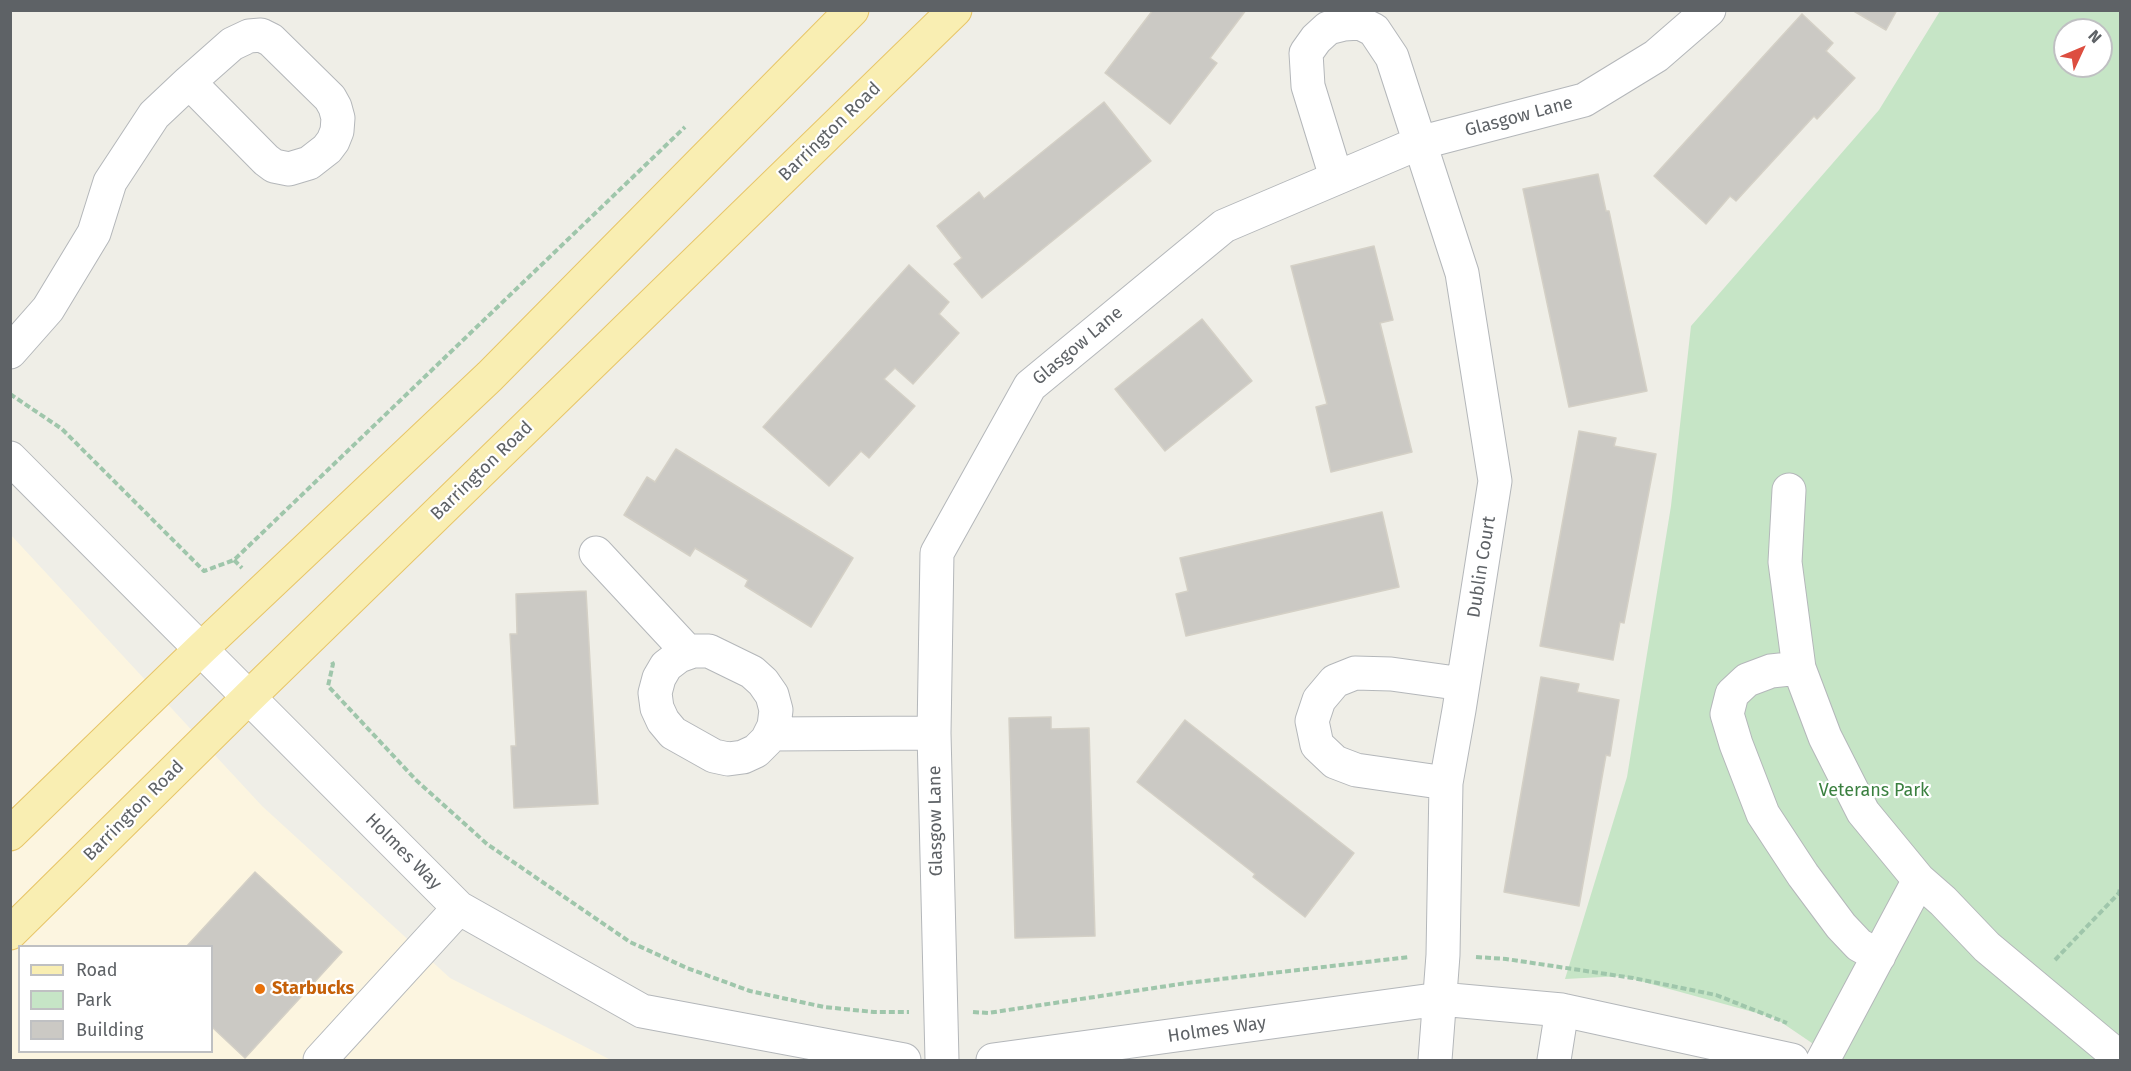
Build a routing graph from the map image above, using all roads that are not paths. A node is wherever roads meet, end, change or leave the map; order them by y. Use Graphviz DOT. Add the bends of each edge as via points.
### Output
graph roads {
  1 [pos="852,10"];
  2 [pos="955,10"];
  3 [pos="1709,10"];
  4 [pos="189,82"];
  5 [pos="1419,143"];
  6 [pos="1336,177"];
  7 [pos="10,352"];
  8 [pos="10,458"];
  9 [pos="1789,490"];
  10 [pos="596,553"];
  11 [pos="201,649"];
  12 [pos="688,652"];
  13 [pos="1799,668"];
  14 [pos="1463,684"];
  15 [pos="249,698"];
  16 [pos="934,733"];
  17 [pos="770,734"];
  18 [pos="1446,783"];
  19 [pos="10,834"];
  20 [pos="1919,880"];
  21 [pos="459,908"];
  22 [pos="10,933"];
  23 [pos="1879,956"];
  24 [pos="1440,999"];
  25 [pos="1562,1010"];
  26 [pos="1828,1053"];
  27 [pos="2121,1058"];
  28 [pos="320,1060"];
  29 [pos="904,1060"];
  30 [pos="942,1060"];
  31 [pos="993,1060"];
  32 [pos="1435,1060"];
  33 [pos="1554,1060"];
  34 [pos="1792,1060"];
  1 -- 11 [label="main road" via="490,376"];
  2 -- 15 [label="main road, Barrington Road"];
  3 -- 5 [label="street, Glasgow Lane" via="1656,56 1584,100"];
  4 -- 4 [label="street" via="274,166 289,169 309,163 327,149 337,131 338,118 330,98 271,40 261,35 232,44"];
  4 -- 7 [label="street" via="154,115 133,144 110,182 94,233 48,309"];
  5 -- 6 [label="street, Glasgow Lane"];
  5 -- 6 [label="street, Dublin Court" via="1392,57 1374,30 1360,23 1328,28 1306,53 1305,69"];
  5 -- 14 [label="street, Dublin Court" via="1462,273 1495,481"];
  6 -- 16 [label="street, Glasgow Lane" via="1224,226 1030,386 937,553"];
  8 -- 11 [label="street, Holmes Way"];
  9 -- 13 [label="street" via="1785,562"];
  10 -- 12 [label="street"];
  11 -- 15 [label="street, Holmes Way"];
  11 -- 19 [label="main road"];
  12 -- 17 [label="street" via="709,651 752,672 763,682 776,710"];
  12 -- 17 [label="street" via="666,666 656,693 657,708 673,733 714,756 728,759 756,751"];
  13 -- 20 [label="street" via="1825,737 1863,812"];
  13 -- 23 [label="street" via="1772,671 1747,680 1732,694 1727,714 1763,814 1840,926 1858,945"];
  14 -- 18 [label="street, Dublin Court"];
  14 -- 18 [label="street" via="1354,673 1335,681 1319,700 1312,721 1317,745 1335,762 1356,770"];
  15 -- 21 [label="street, Holmes Way"];
  15 -- 22 [label="main road, Barrington Road"];
  16 -- 17 [label="street"];
  16 -- 30 [label="street, Glasgow Lane"];
  18 -- 24 [label="street, Dublin Court"];
  20 -- 23 [label="street"];
  20 -- 27 [label="street" via="1987,947"];
  21 -- 28 [label="street"];
  21 -- 29 [label="street, Holmes Way" via="642,1011"];
  23 -- 26 [label="street"];
  24 -- 25 [label="street, Holmes Way"];
  24 -- 31 [label="street, Holmes Way"];
  24 -- 32 [label="street"];
  25 -- 33 [label="street"];
  25 -- 34 [label="street, Holmes Way"];
}
